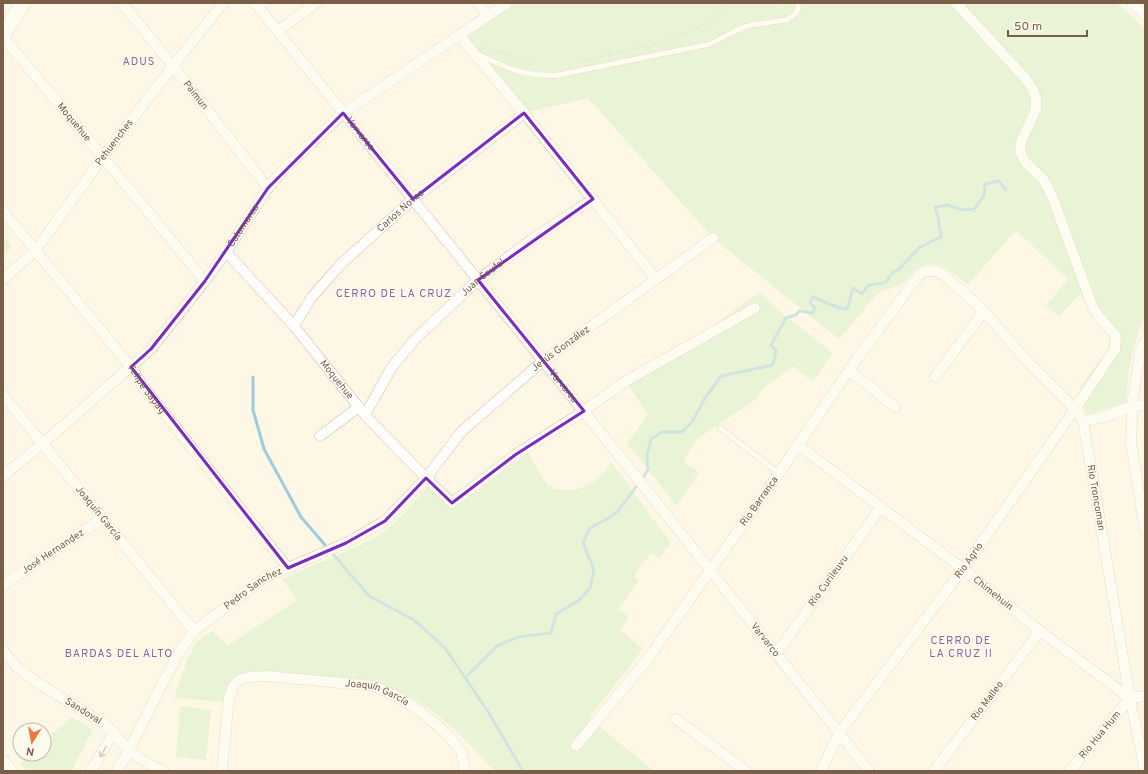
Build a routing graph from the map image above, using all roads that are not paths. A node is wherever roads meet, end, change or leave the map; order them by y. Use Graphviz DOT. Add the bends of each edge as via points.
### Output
graph roads {
  1 [pos="23,3"];
  2 [pos="122,3"];
  3 [pos="223,3"];
  4 [pos="255,3"];
  5 [pos="316,3"];
  6 [pos="478,3"];
  7 [pos="507,3"];
  8 [pos="799,3"];
  9 [pos="956,3"];
  10 [pos="1132,3"];
  11 [pos="1145,15"];
  12 [pos="488,16"];
  13 [pos="278,31"];
  14 [pos="459,35"];
  15 [pos="3,36"];
  16 [pos="472,50"];
  17 [pos="173,66"];
  18 [pos="343,113"];
  19 [pos="524,114"];
  20 [pos="103,156"];
  21 [pos="268,188"];
  22 [pos="413,199"];
  23 [pos="593,199"];
  24 [pos="3,211"];
  25 [pos="713,238"];
  26 [pos="35,251"];
  27 [pos="226,252"];
  28 [pos="945,276"];
  29 [pos="3,279"];
  30 [pos="656,279"];
  31 [pos="478,280"];
  32 [pos="205,281"];
  33 [pos="755,308"];
  34 [pos="984,310"];
  35 [pos="294,326"];
  36 [pos="1145,342"];
  37 [pos="543,361"];
  38 [pos="131,367"];
  39 [pos="849,370"];
  40 [pos="935,377"];
  41 [pos="3,395"];
  42 [pos="1145,405"];
  43 [pos="1133,406"];
  44 [pos="895,407"];
  45 [pos="1075,410"];
  46 [pos="362,411"];
  47 [pos="584,411"];
  48 [pos="1082,421"];
  49 [pos="720,428"];
  50 [pos="320,436"];
  51 [pos="42,444"];
  52 [pos="798,445"];
  53 [pos="779,473"];
  54 [pos="3,476"];
  55 [pos="426,478"];
  56 [pos="881,507"];
  57 [pos="103,518"];
  58 [pos="1145,530"];
  59 [pos="288,568"];
  60 [pos="962,569"];
  61 [pos="710,571"];
  62 [pos="3,585"];
  63 [pos="194,631"];
  64 [pos="1040,631"];
  65 [pos="3,651"];
  66 [pos="776,654"];
  67 [pos="1145,696"];
  68 [pos="1130,698"];
  69 [pos="676,719"];
  70 [pos="114,732"];
  71 [pos="839,733"];
  72 [pos="576,746"];
  73 [pos="129,750"];
  74 [pos="3,763"];
  75 [pos="9,771"];
  76 [pos="91,771"];
  77 [pos="117,771"];
  78 [pos="164,771"];
  79 [pos="222,771"];
  80 [pos="465,771"];
  81 [pos="746,771"];
  82 [pos="821,771"];
  83 [pos="869,771"];
  84 [pos="934,771"];
  85 [pos="1070,771"];
  86 [pos="1144,771"];
  1 -- 15 [label="main road"];
  2 -- 17 [label="street, Paimun"];
  3 -- 17 [label="street, Pehuenches"];
  4 -- 13 [label="street, Varvarco"];
  5 -- 13 [label="street"];
  6 -- 12 [label="street"];
  7 -- 12 [label="street, Catamarca"];
  8 -- 16 [label="lane" via="797,12 786,20 752,25 710,44 558,75 522,73"];
  9 -- 45 [label="street, Rio Agrio" via="1034,90 1036,109 1020,151 1025,162 1043,179 1052,196 1093,308 1116,336 1115,349"];
  10 -- 11 [label="street"];
  12 -- 14 [label="street, Catamarca"];
  13 -- 18 [label="street, Varvarco"];
  14 -- 16 [label="street"];
  14 -- 18 [label="street, Catamarca"];
  15 -- 20 [label="street, Moquehue"];
  16 -- 19 [label="street"];
  17 -- 20 [label="street, Pehuenches"];
  17 -- 21 [label="street, Paimun"];
  18 -- 21 [label="street, Catamarca" via="285,168"];
  18 -- 22 [label="street, Varvarco"];
  19 -- 22 [label="street, Carlos Novac"];
  19 -- 23 [label="street"];
  20 -- 26 [label="street, Pehuenches"];
  20 -- 32 [label="street, Moquehue"];
  21 -- 27 [label="street, Catamarca"];
  22 -- 31 [label="street, Varvarco"];
  22 -- 35 [label="street, Carlos Novac" via="340,265 311,298"];
  23 -- 30 [label="street"];
  23 -- 31 [label="street, Juan Soufal" via="531,240"];
  24 -- 26 [label="street, Felipe Sapag"];
  25 -- 30 [label="street, Jesús González"];
  26 -- 29 [label="street, Pehuenches"];
  26 -- 38 [label="street, Felipe Sapag"];
  27 -- 32 [label="street, Catamarca"];
  27 -- 35 [label="street, Moquehue"];
  28 -- 34 [label="street, Rio Troncoman"];
  28 -- 39 [label="street, Rio Barranca" via="936,271 924,271"];
  30 -- 37 [label="street, Jesús González"];
  31 -- 37 [label="street, Varvarco"];
  31 -- 46 [label="street, Juan Soufal" via="416,338 392,367"];
  32 -- 38 [label="street, Catamarca" via="151,349"];
  33 -- 47 [label="street" via="626,381"];
  34 -- 40 [label="street"];
  34 -- 45 [label="street, Rio Troncoman"];
  35 -- 46 [label="street, Moquehue"];
  36 -- 43 [label="street" via="1140,354"];
  37 -- 47 [label="street, Varvarco"];
  37 -- 55 [label="street, Jesús González" via="462,431"];
  38 -- 51 [label="street, Catamarca"];
  38 -- 59 [label="street, Felipe Sapag" via="145,389"];
  39 -- 44 [label="street"];
  39 -- 52 [label="street, Rio Barranca"];
  41 -- 51 [label="street, Joaquín García"];
  42 -- 43 [label="street"];
  43 -- 48 [label="street" via="1104,417"];
  43 -- 58 [label="street" via="1131,443"];
  45 -- 48 [label="street, Rio Troncoman"];
  45 -- 60 [label="street, Rio Agrio"];
  46 -- 50 [label="street"];
  46 -- 55 [label="street, Moquehue"];
  47 -- 55 [label="street, Moquehue" via="515,455 452,502"];
  47 -- 61 [label="street, Varvarco"];
  48 -- 68 [label="street, Rio Troncoman"];
  49 -- 53 [label="lane"];
  51 -- 54 [label="street, Catamarca"];
  51 -- 57 [label="street, Joaquín García"];
  52 -- 53 [label="street, Rio Barranca"];
  52 -- 56 [label="street, Chimehuin"];
  53 -- 61 [label="street, Rio Barranca"];
  55 -- 59 [label="street, Pedro Sanchez" via="386,521 346,543"];
  56 -- 60 [label="street, Chimehuin"];
  56 -- 66 [label="street, Rio Curileuvu"];
  57 -- 62 [label="street, José Hernandez"];
  57 -- 63 [label="street, Joaquín García"];
  59 -- 63 [label="street, Pedro Sanchez" via="264,578"];
  60 -- 64 [label="street, Chimehuin"];
  60 -- 71 [label="street, Rio Agrio"];
  61 -- 66 [label="street, Varvarco"];
  61 -- 72 [label="street, Rio Barranca" via="647,660"];
  63 -- 73 [label="street, Pedro Sanchez" via="179,652"];
  64 -- 68 [label="street, Chimehuin"];
  64 -- 84 [label="street, Rio Malleo"];
  65 -- 70 [label="street, Sandoval" via="18,668 35,681"];
  66 -- 71 [label="street, Varvarco"];
  67 -- 68 [label="street"];
  68 -- 85 [label="street, Rio Hua Hum"];
  68 -- 86 [label="street, Rio Troncoman"];
  69 -- 81 [label="street"];
  70 -- 73 [label="street, Sandoval"];
  70 -- 76 [label="street, one-way"];
  71 -- 82 [label="street, Rio Agrio"];
  71 -- 83 [label="street, Varvarco"];
  73 -- 77 [label="street, Pedro Sanchez"];
  73 -- 78 [label="street, Sandoval"];
  74 -- 75 [label="main road"];
  79 -- 80 [label="street, Joaquín García" via="229,698 233,686 239,680 266,676 374,686 398,697 445,732 461,751"];
}
